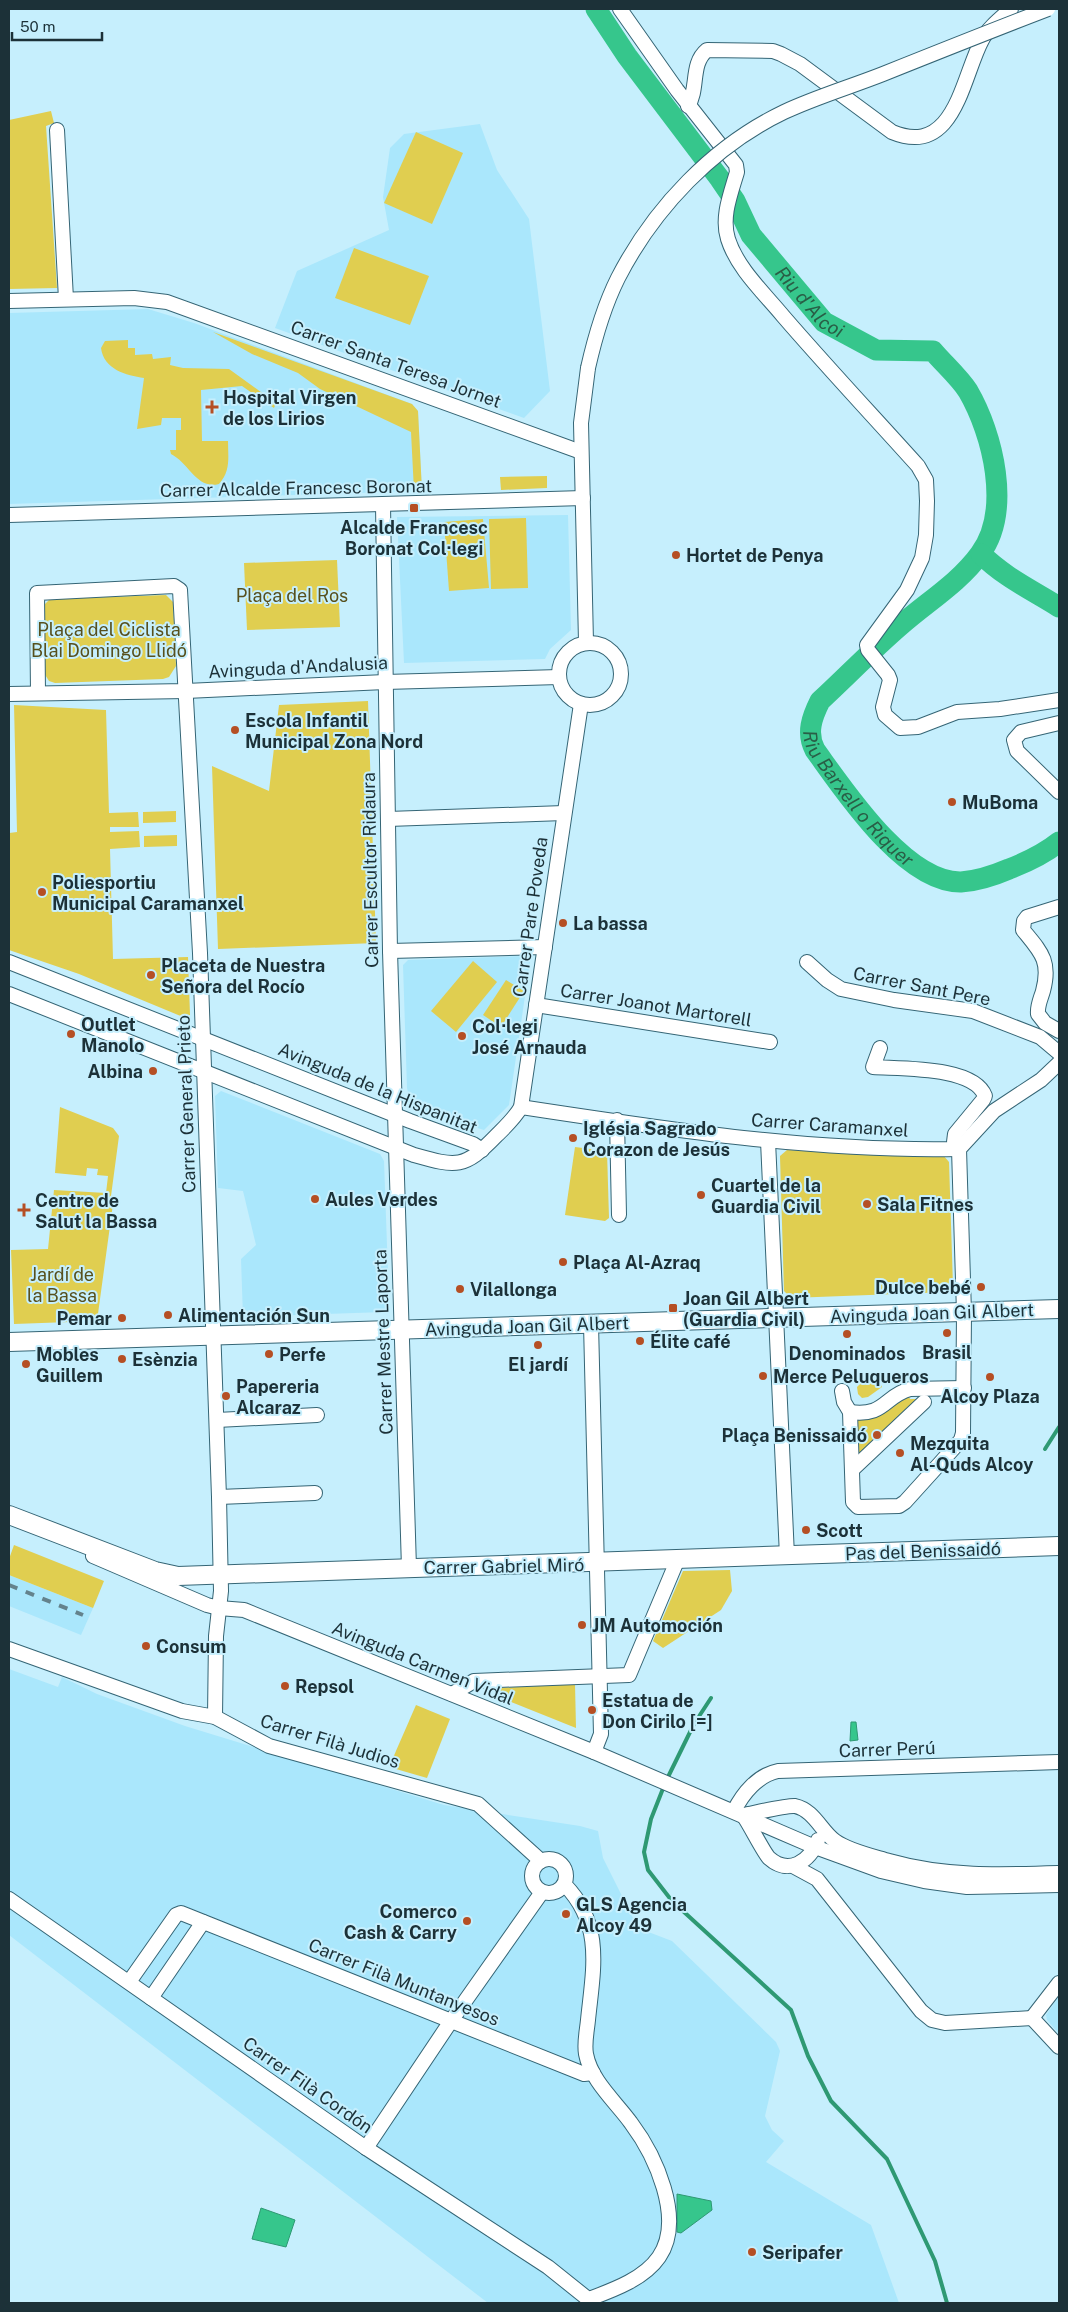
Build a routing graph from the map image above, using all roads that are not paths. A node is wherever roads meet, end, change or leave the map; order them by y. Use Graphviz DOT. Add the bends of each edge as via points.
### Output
graph roads {
  1 [pos="620,9"];
  2 [pos="1011,9"];
  3 [pos="1048,9"];
  4 [pos="688,106"];
  5 [pos="57,130"];
  6 [pos="66,299"];
  7 [pos="9,301"];
  8 [pos="581,452"];
  9 [pos="583,498"];
  10 [pos="383,505"];
  11 [pos="9,515"];
  12 [pos="586,642"];
  13 [pos="559,677"];
  14 [pos="385,682"];
  15 [pos="186,691"];
  16 [pos="38,693"];
  17 [pos="9,694"];
  18 [pos="1059,700"];
  19 [pos="581,704"];
  20 [pos="1059,723"];
  21 [pos="1059,792"];
  22 [pos="564,813"];
  23 [pos="388,819"];
  24 [pos="1059,907"];
  25 [pos="544,947"];
  26 [pos="390,951"];
  27 [pos="9,962"];
  28 [pos="807,962"];
  29 [pos="9,994"];
  30 [pos="536,1005"];
  31 [pos="1059,1030"];
  32 [pos="203,1039"];
  33 [pos="770,1042"];
  34 [pos="880,1048"];
  35 [pos="1059,1053"];
  36 [pos="1059,1063"];
  37 [pos="203,1072"];
  38 [pos="521,1107"];
  39 [pos="395,1114"];
  40 [pos="617,1120"];
  41 [pos="768,1141"];
  42 [pos="396,1148"];
  43 [pos="959,1149"];
  44 [pos="482,1150"];
  45 [pos="618,1215"];
  46 [pos="1052,1309"];
  47 [pos="964,1313"];
  48 [pos="775,1318"];
  49 [pos="591,1324"];
  50 [pos="401,1330"];
  51 [pos="213,1336"];
  52 [pos="9,1342"];
  53 [pos="964,1388"];
  54 [pos="842,1391"];
  55 [pos="924,1402"];
  56 [pos="850,1412"];
  57 [pos="317,1416"];
  58 [pos="217,1420"];
  59 [pos="853,1469"];
  60 [pos="315,1493"];
  61 [pos="219,1497"];
  62 [pos="9,1515"];
  63 [pos="58,1535"];
  64 [pos="1059,1546"];
  65 [pos="787,1556"];
  66 [pos="677,1561"];
  67 [pos="597,1563"];
  68 [pos="409,1568"];
  69 [pos="221,1576"];
  70 [pos="219,1608"];
  71 [pos="9,1649"];
  72 [pos="600,1676"];
  73 [pos="452,1694"];
  74 [pos="215,1717"];
  75 [pos="594,1752"];
  76 [pos="1059,1762"];
  77 [pos="781,1808"];
  78 [pos="739,1813"];
  79 [pos="815,1820"];
  80 [pos="765,1826"];
  81 [pos="762,1844"];
  82 [pos="815,1847"];
  83 [pos="831,1852"];
  84 [pos="541,1861"];
  85 [pos="796,1865"];
  86 [pos="1059,1873"];
  87 [pos="565,1885"];
  88 [pos="1059,1885"];
  89 [pos="542,1892"];
  90 [pos="9,1899"];
  91 [pos="203,1922"];
  92 [pos="129,1982"];
  93 [pos="1059,1982"];
  94 [pos="151,1998"];
  95 [pos="1032,2018"];
  96 [pos="451,2022"];
  97 [pos="1059,2047"];
  98 [pos="593,2073"];
  99 [pos="366,2148"];
  100 [pos="591,2301"];
  1 -- 4 [label="street"];
  2 -- 4 [label="street" via="983,38 964,88 949,116 938,128 921,137 902,137 892,132 800,64 773,51 707,50 698,61 694,92"];
  3 -- 8 [label="street, bridge" via="783,113 744,136 687,182 630,256 606,307 588,368 582,408"];
  4 -- 18 [label="street" via="733,161 736,172 726,214 728,240 737,258 918,466 926,480 926,535 922,558 907,590 867,645 888,675 890,684 883,707 885,714 900,728 918,727 957,712 1000,710"];
  5 -- 6 [label="street"];
  6 -- 7 [label="street, Carrer Santa Teresa Jornet"];
  6 -- 8 [label="street, Carrer Santa Teresa Jornet" via="134,298 166,302"];
  8 -- 9 [label="street"];
  9 -- 10 [label="street, Carrer Alcalde Francesc Boronat"];
  9 -- 12 [label="street"];
  10 -- 11 [label="street, Carrer Alcalde Francesc Boronat"];
  10 -- 14 [label="street, Carrer Escultor Ridaura"];
  12 -- 13 [label="street" via="565,654"];
  12 -- 19 [label="street" via="600,644 613,652 620,665 621,680 615,693 604,702"];
  13 -- 14 [label="street, Avinguda d'Andalusia"];
  13 -- 19 [label="street" via="566,694"];
  14 -- 15 [label="street, Avinguda d'Andalusia"];
  14 -- 23 [label="street, Carrer Escultor Ridaura"];
  15 -- 16 [label="street, Avinguda d'Andalusia"];
  15 -- 16 [label="street" via="181,592 174,586 37,593"];
  15 -- 32 [label="street, Carrer General Prieto"];
  16 -- 17 [label="street, Avinguda d'Andalusia"];
  19 -- 22 [label="street, Carrer Pare Poveda"];
  20 -- 21 [label="street" via="1021,732 1014,740 1017,751"];
  22 -- 23 [label="street"];
  22 -- 25 [label="street, Carrer Pare Poveda"];
  23 -- 26 [label="street, Carrer Escultor Ridaura"];
  24 -- 31 [label="street" via="1028,917 1023,926 1046,964 1047,975 1038,1014 1045,1023"];
  25 -- 26 [label="street"];
  25 -- 30 [label="street, Carrer Pare Poveda"];
  26 -- 39 [label="street, Carrer Escultor Ridaura"];
  27 -- 32 [label="street, Avinguda de la Hispanitat"];
  28 -- 35 [label="street, Carrer Sant Pere" via="841,989 973,1011 1035,1035"];
  29 -- 37 [label="street, Avinguda de la Hispanitat"];
  30 -- 33 [label="street, Carrer Joanot Martorell"];
  30 -- 38 [label="street, Carrer Pare Poveda"];
  32 -- 37 [label="street, Carrer General Prieto"];
  32 -- 39 [label="street, Avinguda de la Hispanitat"];
  34 -- 43 [label="street" via="873,1067 944,1072 959,1076 983,1091 983,1100 955,1134 954,1142"];
  36 -- 43 [label="street" via="1042,1080 994,1111"];
  37 -- 42 [label="street, Avinguda de la Hispanitat"];
  37 -- 51 [label="street, Carrer General Prieto"];
  38 -- 40 [label="street, Carrer Caramanxel"];
  38 -- 44 [label="street"];
  39 -- 42 [label="street, Carrer Mestre Laporta"];
  39 -- 44 [label="street, Avinguda de la Hispanitat"];
  40 -- 41 [label="street, Carrer Caramanxel"];
  40 -- 45 [label="street"];
  41 -- 43 [label="street, Carrer Caramanxel" via="908,1150"];
  41 -- 48 [label="street"];
  42 -- 44 [label="street, Avinguda de la Hispanitat" via="452,1164 468,1161"];
  42 -- 50 [label="street, Carrer Mestre Laporta"];
  43 -- 47 [label="street"];
  46 -- 47 [label="main road, Avinguda Joan Gil Albert"];
  47 -- 48 [label="main road, Avinguda Joan Gil Albert"];
  47 -- 53 [label="street"];
  48 -- 49 [label="main road, Avinguda Joan Gil Albert"];
  48 -- 65 [label="street"];
  49 -- 50 [label="main road, Avinguda Joan Gil Albert"];
  49 -- 67 [label="street"];
  50 -- 51 [label="main road, Avinguda Joan Gil Albert"];
  50 -- 68 [label="street, Carrer Mestre Laporta"];
  51 -- 52 [label="main road, Avinguda Joan Gil Albert"];
  51 -- 58 [label="street, Carrer General Prieto"];
  53 -- 56 [label="street" via="910,1389 877,1410"];
  53 -- 59 [label="street" via="961,1440 905,1502 899,1506 858,1507 853,1502"];
  54 -- 56 [label="street"];
  55 -- 59 [label="street"];
  56 -- 59 [label="street"];
  57 -- 58 [label="street"];
  58 -- 61 [label="street, Carrer General Prieto"];
  60 -- 61 [label="street"];
  61 -- 69 [label="street, Carrer General Prieto"];
  62 -- 63 [label="main road, Carrer Gabriel Miró"];
  63 -- 69 [label="main road, Carrer Gabriel Miró" via="165,1575"];
  63 -- 70 [label="street, Avinguda Carmen Vidal" via="79,1551"];
  64 -- 65 [label="main road, Pas del Benissaidó"];
  65 -- 66 [label="main road, Carrer Gabriel Miró"];
  66 -- 67 [label="main road, Carrer Gabriel Miró"];
  66 -- 72 [label="street" via="629,1675"];
  67 -- 68 [label="main road, Carrer Gabriel Miró"];
  67 -- 72 [label="street"];
  68 -- 69 [label="main road, Carrer Gabriel Miró"];
  69 -- 70 [label="street, Carrer General Prieto"];
  70 -- 73 [label="street, Avinguda Carmen Vidal" via="244,1610"];
  70 -- 74 [label="street, Carrer General Prieto"];
  71 -- 74 [label="street, Carrer Filà Judios" via="182,1711"];
  72 -- 73 [label="street" via="474,1681"];
  72 -- 75 [label="street" via="601,1734"];
  73 -- 75 [label="street, Avinguda Carmen Vidal"];
  74 -- 84 [label="street, Carrer Filà Judios" via="269,1746 478,1804"];
  75 -- 78 [label="street, Avinguda Carmen Vidal"];
  76 -- 78 [label="street, Carrer Perú" via="778,1771 767,1774 751,1787 742,1797"];
  77 -- 78 [label="street"];
  77 -- 79 [label="street" via="797,1806"];
  77 -- 80 [label="street"];
  78 -- 80 [label="street, Avinguda Carmen Vidal"];
  78 -- 81 [label="street"];
  79 -- 82 [label="street" via="818,1834"];
  79 -- 86 [label="street" via="839,1843 911,1867 975,1875"];
  80 -- 81 [label="street"];
  80 -- 82 [label="street, Avinguda Carmen Vidal"];
  81 -- 85 [label="street" via="769,1858 776,1863"];
  82 -- 83 [label="street, Avinguda Carmen Vidal"];
  82 -- 85 [label="street" via="807,1859"];
  83 -- 85 [label="street" via="818,1862"];
  83 -- 88 [label="street, Avinguda Carmen Vidal" via="881,1871 937,1883 982,1887"];
  84 -- 87 [label="street" via="560,1862 566,1870"];
  84 -- 89 [label="street" via="532,1876 534,1885"];
  85 -- 95 [label="street" via="817,1879 921,2011 932,2020 945,2023"];
  87 -- 89 [label="street" via="557,1892"];
  87 -- 98 [label="street" via="584,1911 593,1939 594,1964 586,2045"];
  89 -- 96 [label="street"];
  90 -- 92 [label="street, Carrer Filà Cordón"];
  91 -- 92 [label="street, Carrer Filà Muntanyesos" via="184,1914 176,1915"];
  91 -- 94 [label="street"];
  91 -- 96 [label="street, Carrer Filà Muntanyesos"];
  92 -- 94 [label="street, Carrer Filà Cordón"];
  93 -- 95 [label="street"];
  94 -- 99 [label="street, Carrer Filà Cordón"];
  95 -- 97 [label="street"];
  96 -- 98 [label="street, Carrer Filà Muntanyesos" via="584,2074"];
  96 -- 99 [label="street"];
  98 -- 100 [label="street" via="631,2122 650,2154 663,2188 669,2225 663,2249 650,2266"];
  99 -- 100 [label="street, Carrer Filà Cordón" via="548,2267"];
}
